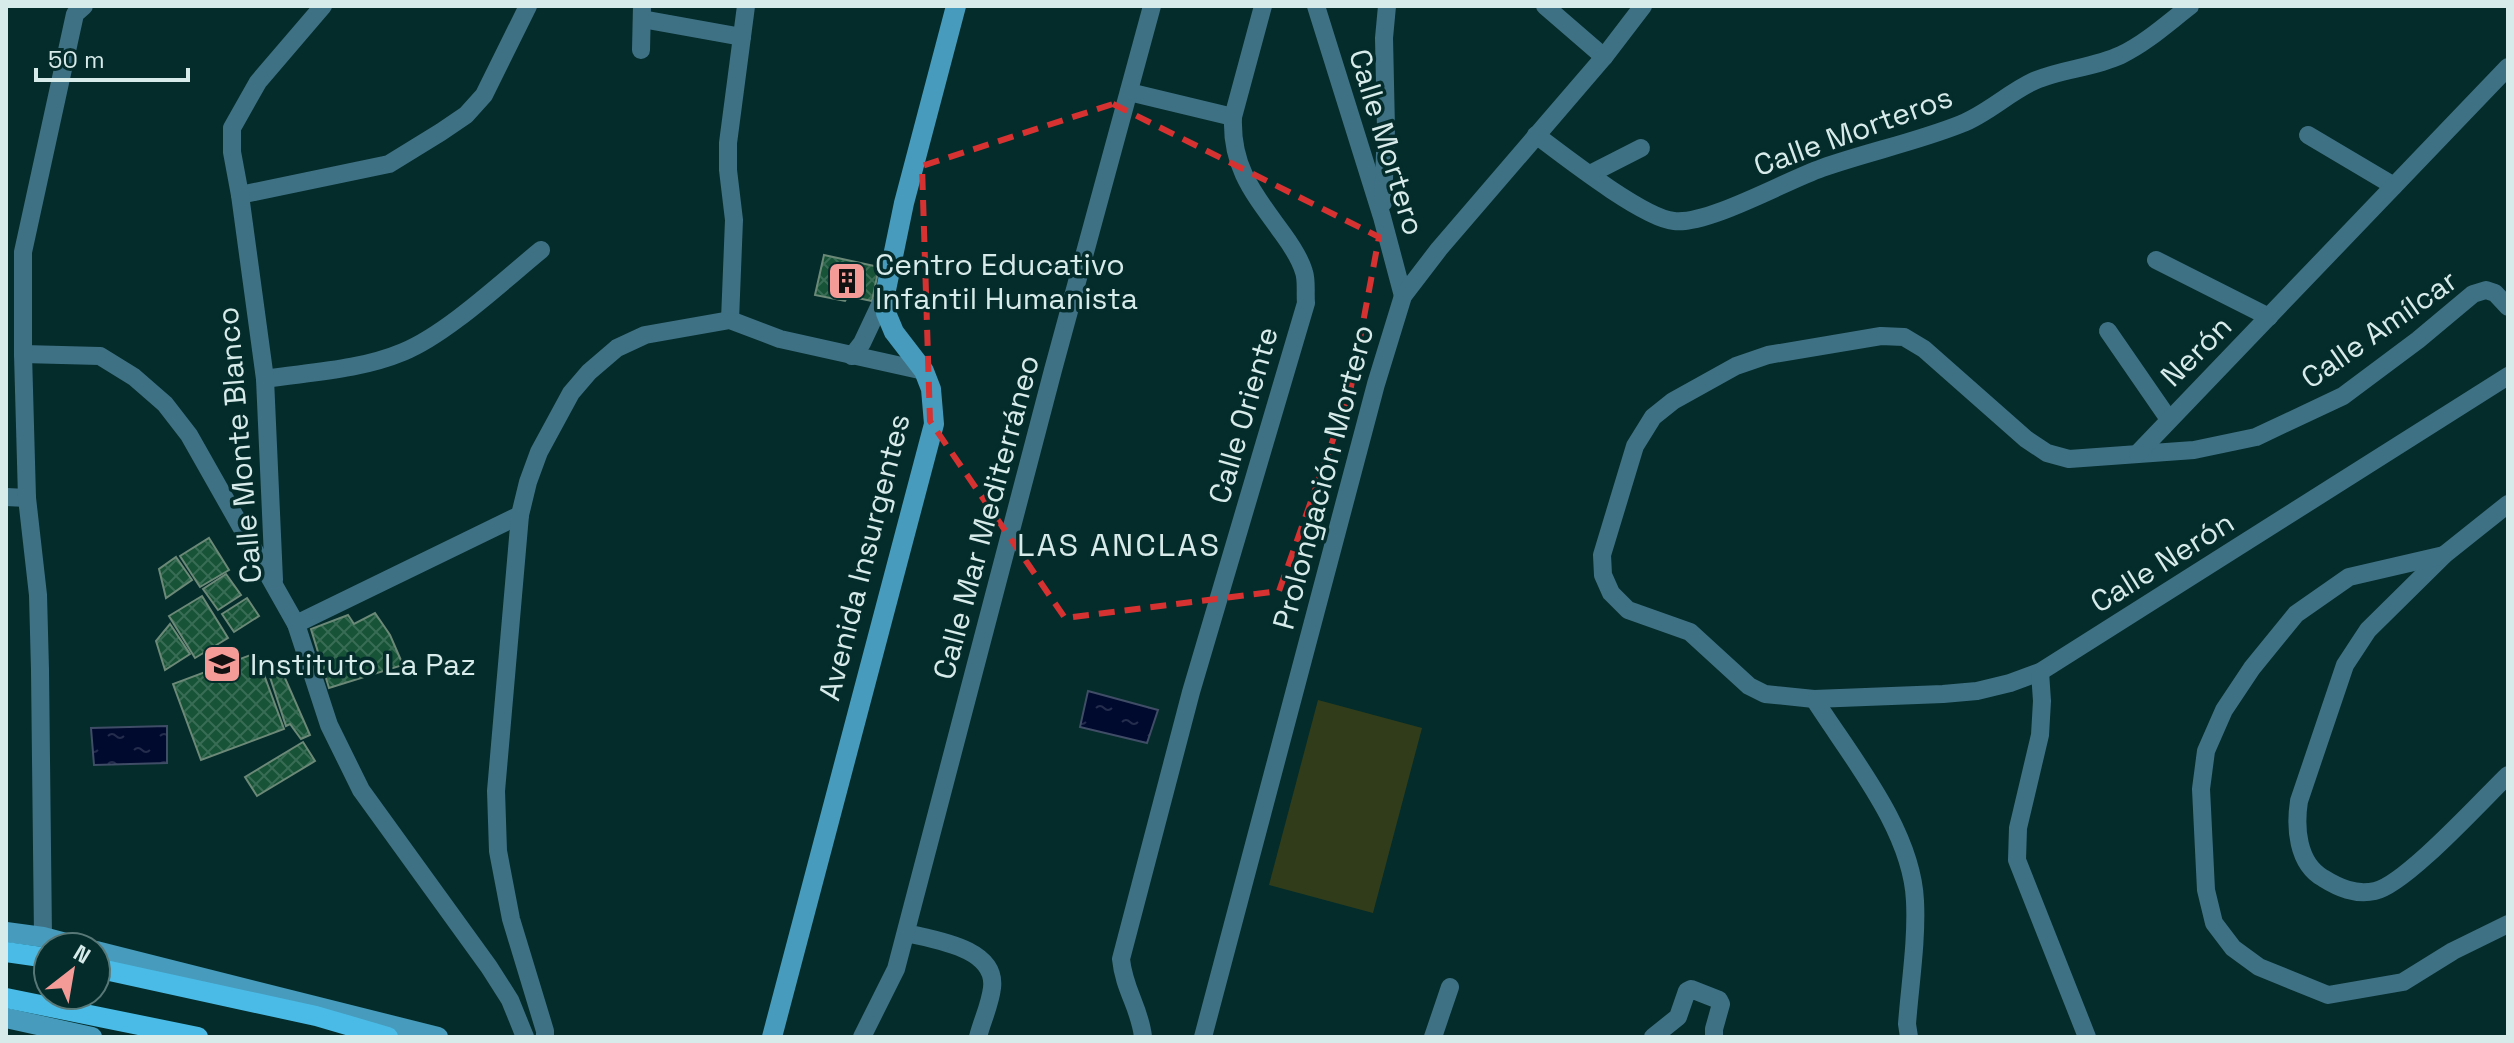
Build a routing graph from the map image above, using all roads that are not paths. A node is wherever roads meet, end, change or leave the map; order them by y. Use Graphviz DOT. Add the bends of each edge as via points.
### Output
graph roads {
  1 [pos="323,6"];
  2 [pos="528,6"];
  3 [pos="746,6"];
  4 [pos="956,6"];
  5 [pos="1152,6"];
  6 [pos="1263,6"];
  7 [pos="1316,6"];
  8 [pos="1387,6"];
  9 [pos="1545,6"];
  10 [pos="1643,6"];
  11 [pos="2190,6"];
  12 [pos="77,9"];
  13 [pos="642,13"];
  14 [pos="742,37"];
  15 [pos="641,50"];
  16 [pos="1604,57"];
  17 [pos="2508,67"];
  18 [pos="1129,92"];
  19 [pos="1233,117"];
  20 [pos="1536,135"];
  21 [pos="2308,135"];
  22 [pos="1641,148"];
  23 [pos="1590,174"];
  24 [pos="2394,186"];
  25 [pos="240,195"];
  26 [pos="1382,217"];
  27 [pos="541,250"];
  28 [pos="2156,260"];
  29 [pos="886,290"];
  30 [pos="1403,296"];
  31 [pos="2508,307"];
  32 [pos="2269,317"];
  33 [pos="730,320"];
  34 [pos="2108,331"];
  35 [pos="23,354"];
  36 [pos="852,356"];
  37 [pos="924,371"];
  38 [pos="2508,376"];
  39 [pos="265,379"];
  40 [pos="2168,418"];
  41 [pos="2138,453"];
  42 [pos="6,497"];
  43 [pos="27,498"];
  44 [pos="2508,504"];
  45 [pos="520,515"];
  46 [pos="2444,555"];
  47 [pos="274,583"];
  48 [pos="296,624"];
  49 [pos="2040,672"];
  50 [pos="1814,699"];
  51 [pos="2508,775"];
  52 [pos="2508,924"];
  53 [pos="43,931"];
  54 [pos="6,932"];
  55 [pos="906,933"];
  56 [pos="32,936"];
  57 [pos="6,952"];
  58 [pos="112,955"];
  59 [pos="32,956"];
  60 [pos="112,971"];
  61 [pos="1450,987"];
  62 [pos="6,998"];
  63 [pos="6,1018"];
  64 [pos="92,1037"];
  65 [pos="198,1037"];
  66 [pos="388,1037"];
  67 [pos="438,1037"];
  68 [pos="525,1037"];
  69 [pos="545,1037"];
  70 [pos="772,1037"];
  71 [pos="862,1037"];
  72 [pos="978,1037"];
  73 [pos="1143,1037"];
  74 [pos="1203,1037"];
  75 [pos="1433,1037"];
  76 [pos="1653,1037"];
  77 [pos="1714,1037"];
  78 [pos="1909,1037"];
  79 [pos="2087,1037"];
  1 -- 25 [label="street, Calle Monte Blanco" via="258,82 232,128"];
  2 -- 25 [label="street" via="484,95 441,132 389,164"];
  3 -- 14 [label="street"];
  4 -- 29 [label="main road, Avenida Insurgentes"];
  5 -- 18 [label="street, Calle Mar Mediterráneo"];
  6 -- 19 [label="street, Calle Oriente"];
  7 -- 26 [label="street, Calle Mortero"];
  8 -- 26 [label="street"];
  9 -- 16 [label="street"];
  10 -- 16 [label="street, Prolongación Mortero"];
  11 -- 23 [label="street, Calle Morteros" via="2121,55 2035,81 1961,124 1819,169 1695,221 1672,221 1648,211"];
  12 -- 35 [label="street" via="23,252"];
  13 -- 14 [label="street"];
  13 -- 15 [label="street"];
  14 -- 33 [label="street" via="728,143 734,220"];
  16 -- 20 [label="street, Prolongación Mortero"];
  17 -- 24 [label="street, Nerón"];
  18 -- 19 [label="street"];
  18 -- 55 [label="street, Calle Mar Mediterráneo"];
  19 -- 73 [label="street, Calle Oriente" via="1236,158 1246,183 1305,273 1306,303 1191,692 1121,959"];
  20 -- 23 [label="street, Calle Morteros"];
  20 -- 30 [label="street, Prolongación Mortero"];
  21 -- 24 [label="street"];
  22 -- 23 [label="street"];
  24 -- 32 [label="street, Nerón"];
  25 -- 39 [label="street, Calle Monte Blanco"];
  26 -- 30 [label="street, Calle Mortero"];
  27 -- 39 [label="street" via="443,328 405,351 368,363"];
  28 -- 32 [label="street"];
  29 -- 36 [label="street"];
  29 -- 37 [label="main road, Avenida Insurgentes" via="886,313 894,332"];
  30 -- 74 [label="street, Prolongación Mortero"];
  31 -- 41 [label="street, Calle Amílcar" via="2495,293 2473,294 2343,396 2256,437 2194,450"];
  32 -- 40 [label="street, Nerón"];
  33 -- 36 [label="street" via="780,339"];
  33 -- 45 [label="street" via="645,335 617,348 589,372 571,393 539,452"];
  34 -- 40 [label="street"];
  35 -- 43 [label="street"];
  35 -- 47 [label="street" via="100,356 165,404 189,435"];
  36 -- 37 [label="street"];
  37 -- 70 [label="main road, Avenida Insurgentes" via="934,424"];
  38 -- 49 [label="street, Calle Nerón"];
  39 -- 47 [label="street, Calle Monte Blanco"];
  40 -- 41 [label="street, Nerón"];
  41 -- 50 [label="street, Calle Nerón" via="2069,459 2047,453 1904,337 1881,336 1757,358 1673,401 1653,417 1635,446 1602,555 1611,593 1628,610 1690,632 1749,686 1765,694"];
  42 -- 43 [label="street"];
  43 -- 53 [label="street" via="38,595"];
  44 -- 46 [label="street"];
  45 -- 48 [label="street"];
  45 -- 69 [label="street" via="496,791 498,851 511,919"];
  46 -- 51 [label="street" via="2368,630 2345,665 2299,801 2300,848 2318,876 2346,891 2376,891 2404,876"];
  46 -- 52 [label="street" via="2349,577 2296,614 2252,668 2224,710 2206,751 2201,789 2206,890 2214,923 2233,948 2259,967 2328,995 2403,982"];
  47 -- 48 [label="street, Calle Monte Blanco"];
  48 -- 68 [label="street, Calle Monte Blanco" via="329,725 361,790 489,967"];
  49 -- 50 [label="street, Calle Nerón" via="1977,691"];
  49 -- 79 [label="street" via="2040,735 2018,828 2017,860"];
  50 -- 78 [label="street" via="1888,814 1907,858 1915,900"];
  54 -- 56 [label="main road"];
  55 -- 71 [label="street, Calle Mar Mediterráneo" via="896,969"];
  55 -- 72 [label="street" via="976,954 989,969 992,986"];
  57 -- 59 [label="main road"];
  58 -- 67 [label="main road"];
  60 -- 66 [label="main road"];
  61 -- 75 [label="street"];
  62 -- 65 [label="main road"];
  63 -- 64 [label="main road"];
  76 -- 77 [label="street" via="1678,1017 1691,989 1721,1004"];
}
